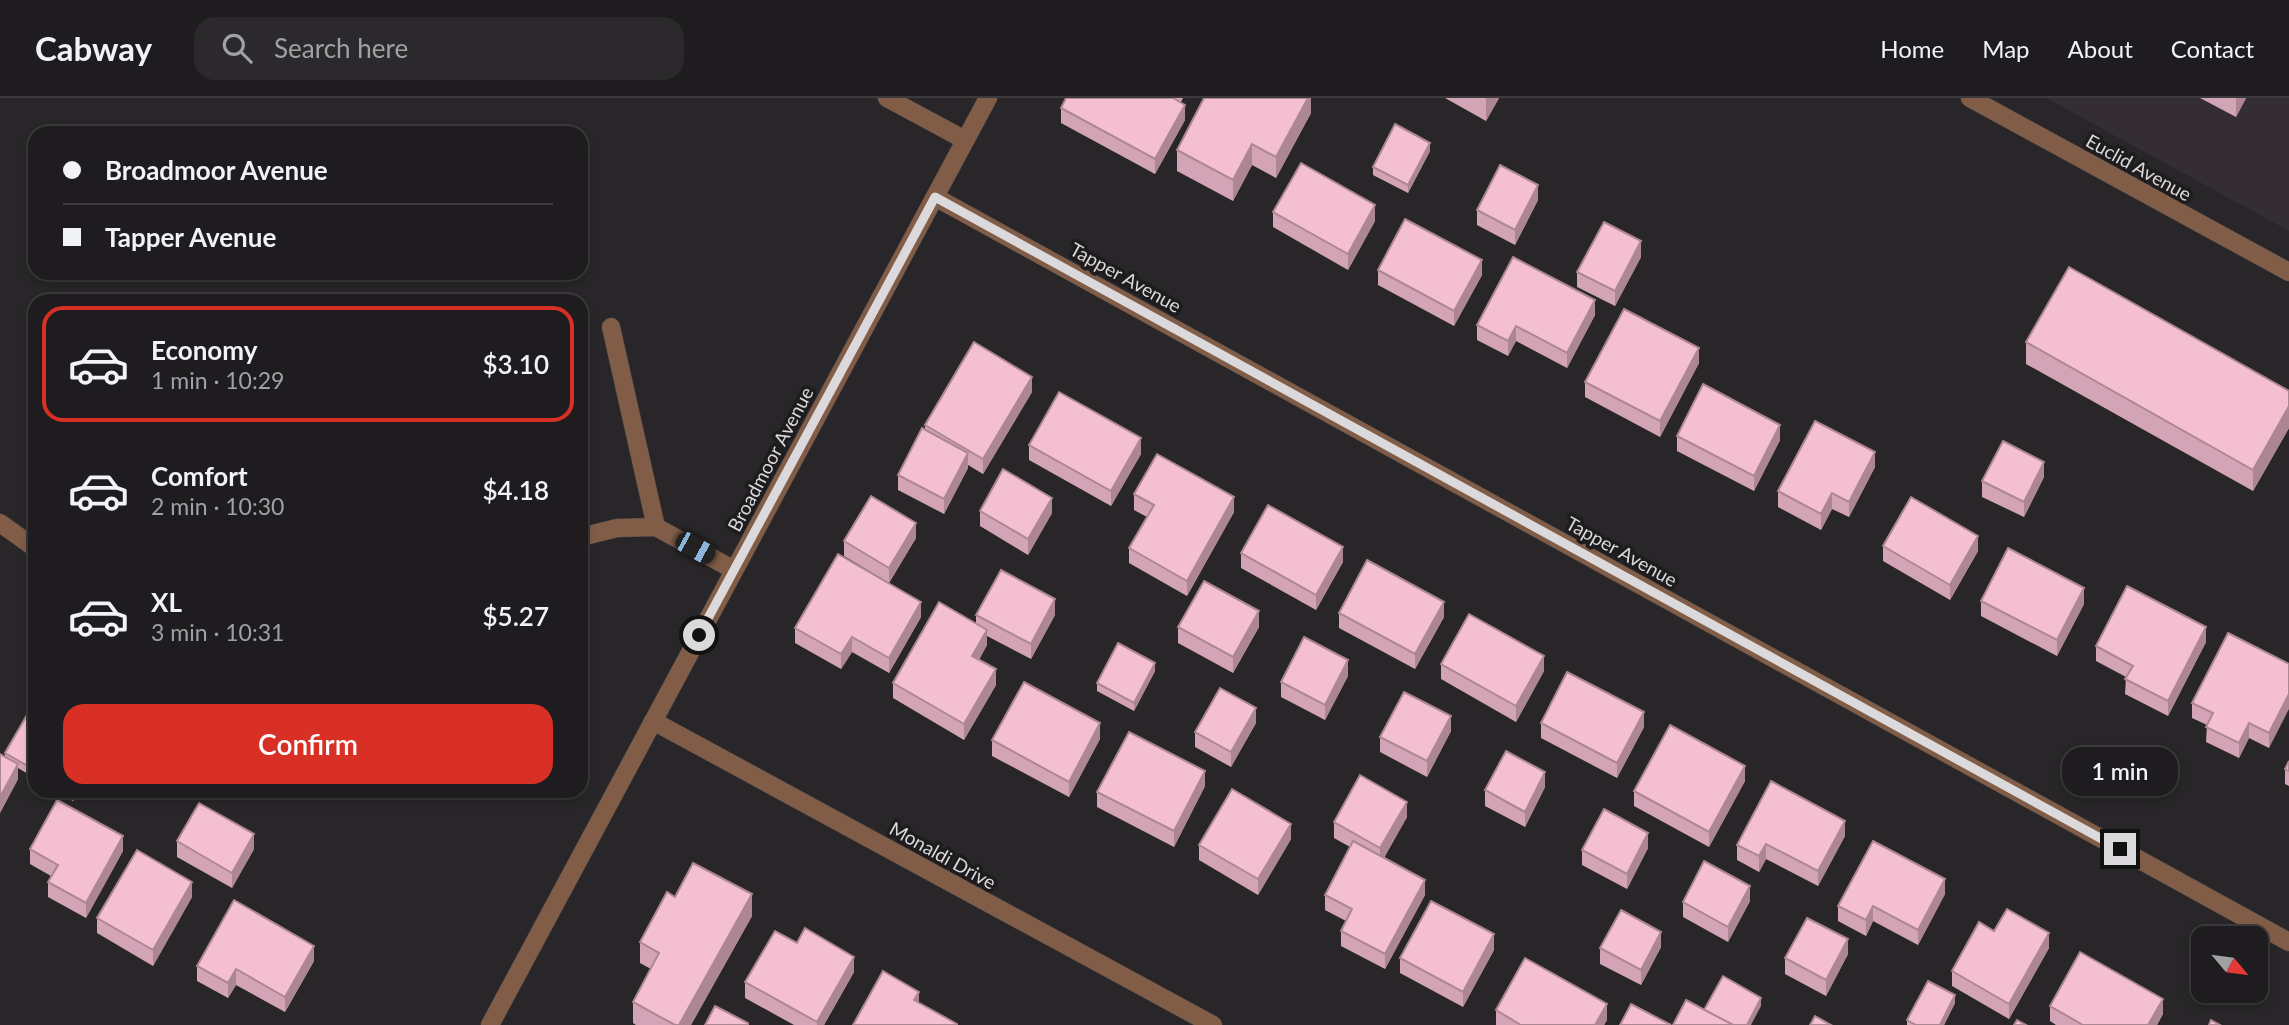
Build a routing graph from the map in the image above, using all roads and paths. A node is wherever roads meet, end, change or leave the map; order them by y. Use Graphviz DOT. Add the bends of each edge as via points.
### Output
graph roads {
  1 [pos="887,98"];
  2 [pos="988,98"];
  3 [pos="1970,98"];
  4 [pos="965,140"];
  5 [pos="935,197"];
  6 [pos="2289,272"];
  7 [pos="611,327"];
  8 [pos="0,523"];
  9 [pos="656,527"];
  10 [pos="588,535"];
  11 [pos="28,543"];
  12 [pos="734,570"];
  13 [pos="653,721"];
  14 [pos="2289,942"];
  15 [pos="490,1025"];
  16 [pos="1213,1025"];
  1 -- 4 [label="street"];
  2 -- 4 [label="street, Broadmoor Avenue"];
  3 -- 6 [label="street, Euclid Avenue"];
  4 -- 5 [label="street, Broadmoor Avenue"];
  5 -- 12 [label="street, Broadmoor Avenue"];
  5 -- 14 [label="street, Tapper Avenue"];
  7 -- 9 [label="street"];
  8 -- 11 [label="street"];
  9 -- 10 [label="street" via="617,528"];
  9 -- 12 [label="street"];
  12 -- 13 [label="street, Broadmoor Avenue"];
  13 -- 15 [label="street, Broadmoor Avenue"];
  13 -- 16 [label="street, Monaldi Drive"];
}
